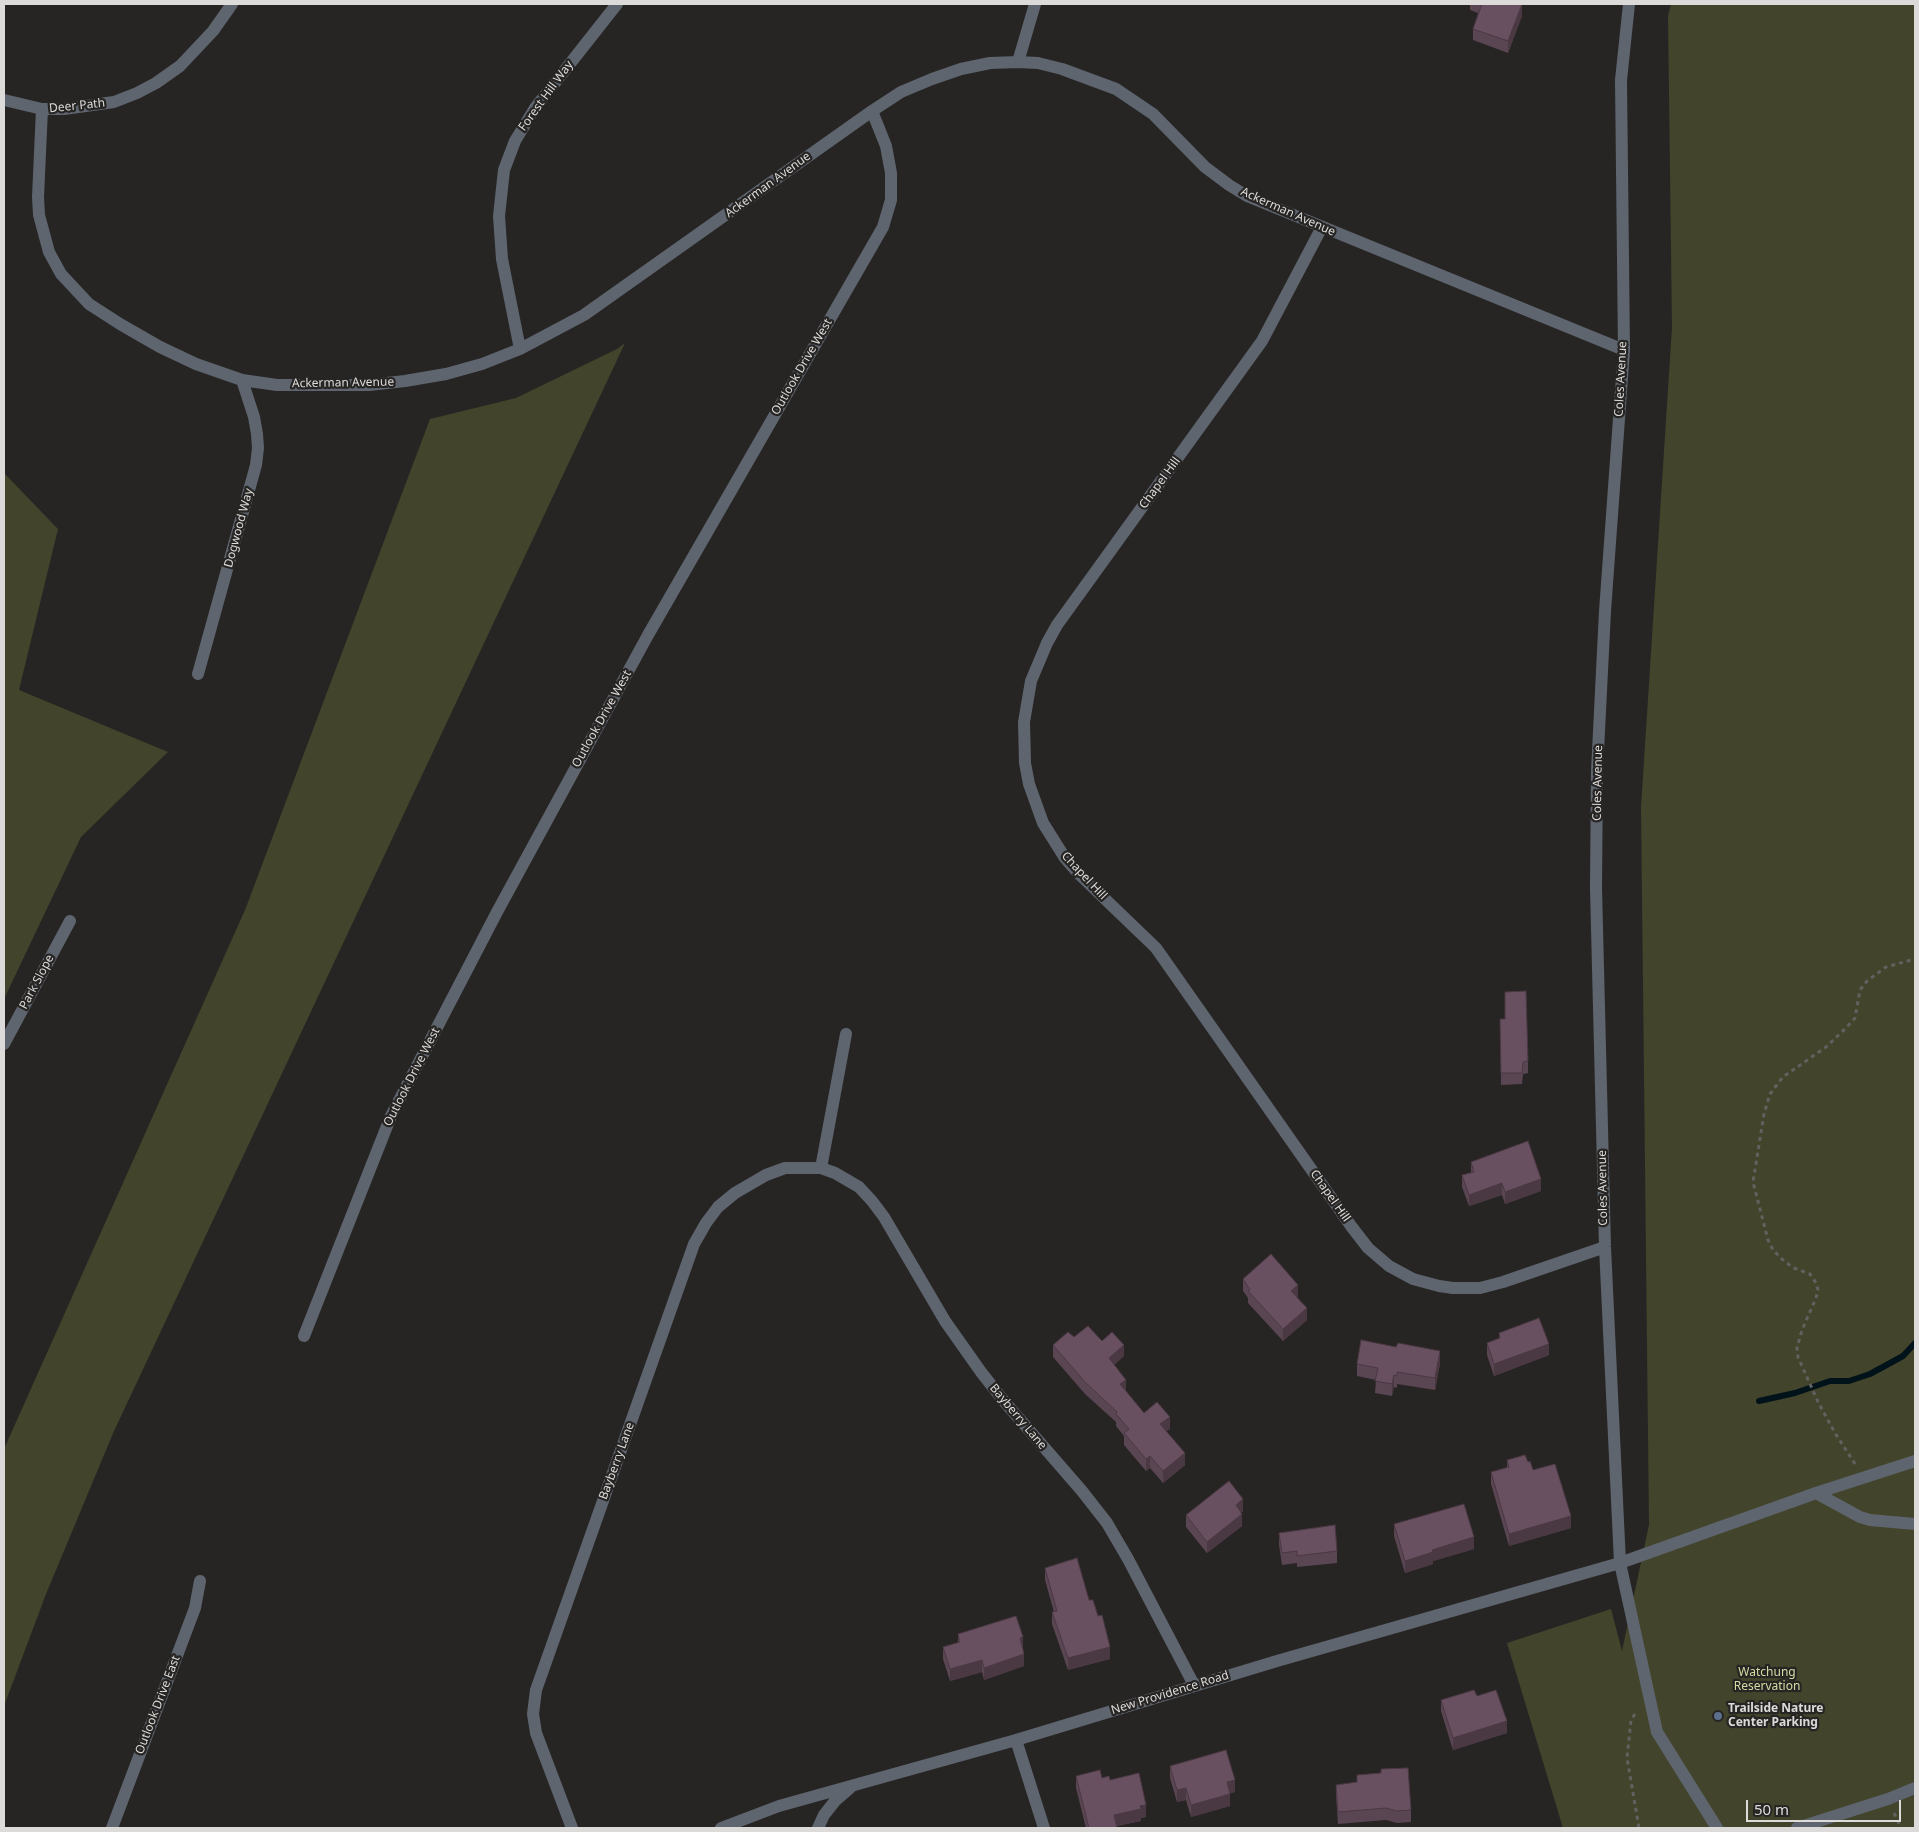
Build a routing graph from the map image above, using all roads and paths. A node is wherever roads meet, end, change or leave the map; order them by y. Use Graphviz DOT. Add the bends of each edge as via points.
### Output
graph roads {
  1 [pos="232,4"];
  2 [pos="617,4"];
  3 [pos="1035,4"];
  4 [pos="1629,4"];
  5 [pos="1018,62"];
  6 [pos="4,100"];
  7 [pos="42,109"];
  8 [pos="872,111"];
  9 [pos="1322,227"];
  10 [pos="520,348"];
  11 [pos="1624,350"];
  12 [pos="242,380"];
  13 [pos="198,674"];
  14 [pos="70,921"];
  15 [pos="1915,959"];
  16 [pos="846,1034"];
  17 [pos="4,1044"];
  18 [pos="821,1168"];
  19 [pos="1604,1247"];
  20 [pos="304,1336"];
  21 [pos="1915,1461"];
  22 [pos="1864,1476"];
  23 [pos="1816,1493"];
  24 [pos="1915,1524"];
  25 [pos="1620,1563"];
  26 [pos="200,1582"];
  27 [pos="1194,1685"];
  28 [pos="1648,1695"];
  29 [pos="1016,1740"];
  30 [pos="854,1785"];
  31 [pos="1915,1788"];
  32 [pos="112,1828"];
  33 [pos="572,1828"];
  34 [pos="721,1828"];
  35 [pos="818,1828"];
  36 [pos="1044,1828"];
  37 [pos="1639,1828"];
  38 [pos="1717,1828"];
  39 [pos="1798,1828"];
  1 -- 7 [label="street, Deer Path" via="214,31 180,66 156,83 114,102 64,110"];
  2 -- 10 [label="street, Forest Hill Way" via="535,108 515,141 504,170 499,216 502,259"];
  3 -- 5 [label="street"];
  4 -- 11 [label="street, Coles Avenue" via="1621,80"];
  5 -- 8 [label="street, Ackerman Avenue" via="990,63 932,79 901,92"];
  5 -- 9 [label="street, Ackerman Avenue" via="1062,69 1116,89 1153,114 1205,167 1228,185 1266,205"];
  6 -- 7 [label="street, Deer Path"];
  7 -- 12 [label="street, Ackerman Avenue" via="39,216 49,252 60,274 89,304 120,324 196,364"];
  8 -- 10 [label="street, Ackerman Avenue" via="584,315"];
  8 -- 20 [label="street, Outlook Drive West" via="886,146 891,173 891,200 883,227 648,635 493,920 391,1116"];
  9 -- 11 [label="street, Ackerman Avenue"];
  9 -- 19 [label="street, Chapel Hill" via="1262,341 1047,643 1031,681 1024,722 1029,784 1043,823 1065,858 1156,948 1351,1226 1368,1248 1389,1266 1413,1279 1439,1286 1480,1288"];
  10 -- 12 [label="street, Ackerman Avenue" via="446,374 405,381 329,385"];
  11 -- 19 [label="street, Coles Avenue" via="1597,771 1596,888"];
  12 -- 13 [label="street, Dogwood Way" via="257,434 256,465"];
  14 -- 17 [label="street, Park Slope"];
  15 -- 22 [label="path" via="1886,967 1867,980 1860,990 1855,1018 1826,1047 1783,1077 1770,1094 1753,1182 1773,1250 1794,1268 1810,1274 1816,1283 1818,1290 1805,1321 1797,1348 1798,1357 1835,1433"];
  16 -- 18 [label="street"];
  18 -- 27 [label="street, Bayberry Lane" via="853,1184 872,1201 980,1372 1107,1522"];
  18 -- 33 [label="street, Bayberry Lane" via="785,1168 766,1174 735,1192 706,1222 689,1258 536,1690 533,1714 536,1733"];
  19 -- 25 [label="street, Coles Avenue"];
  21 -- 22 [label="street, New Providence Road"];
  22 -- 23 [label="street, New Providence Road"];
  23 -- 24 [label="street" via="1860,1517"];
  23 -- 25 [label="street, New Providence Road"];
  25 -- 27 [label="street, New Providence Road"];
  25 -- 28 [label="street, Coles Avenue"];
  26 -- 32 [label="street, Outlook Drive East" via="196,1608"];
  27 -- 29 [label="street, New Providence Road"];
  28 -- 37 [label="path" via="1631,1720 1627,1758"];
  28 -- 38 [label="street, Coles Avenue" via="1659,1736"];
  29 -- 30 [label="street, New Providence Road"];
  29 -- 36 [label="street"];
  30 -- 34 [label="street, New Providence Road" via="779,1806"];
  30 -- 35 [label="street" via="835,1800"];
  31 -- 39 [label="street"];
}
